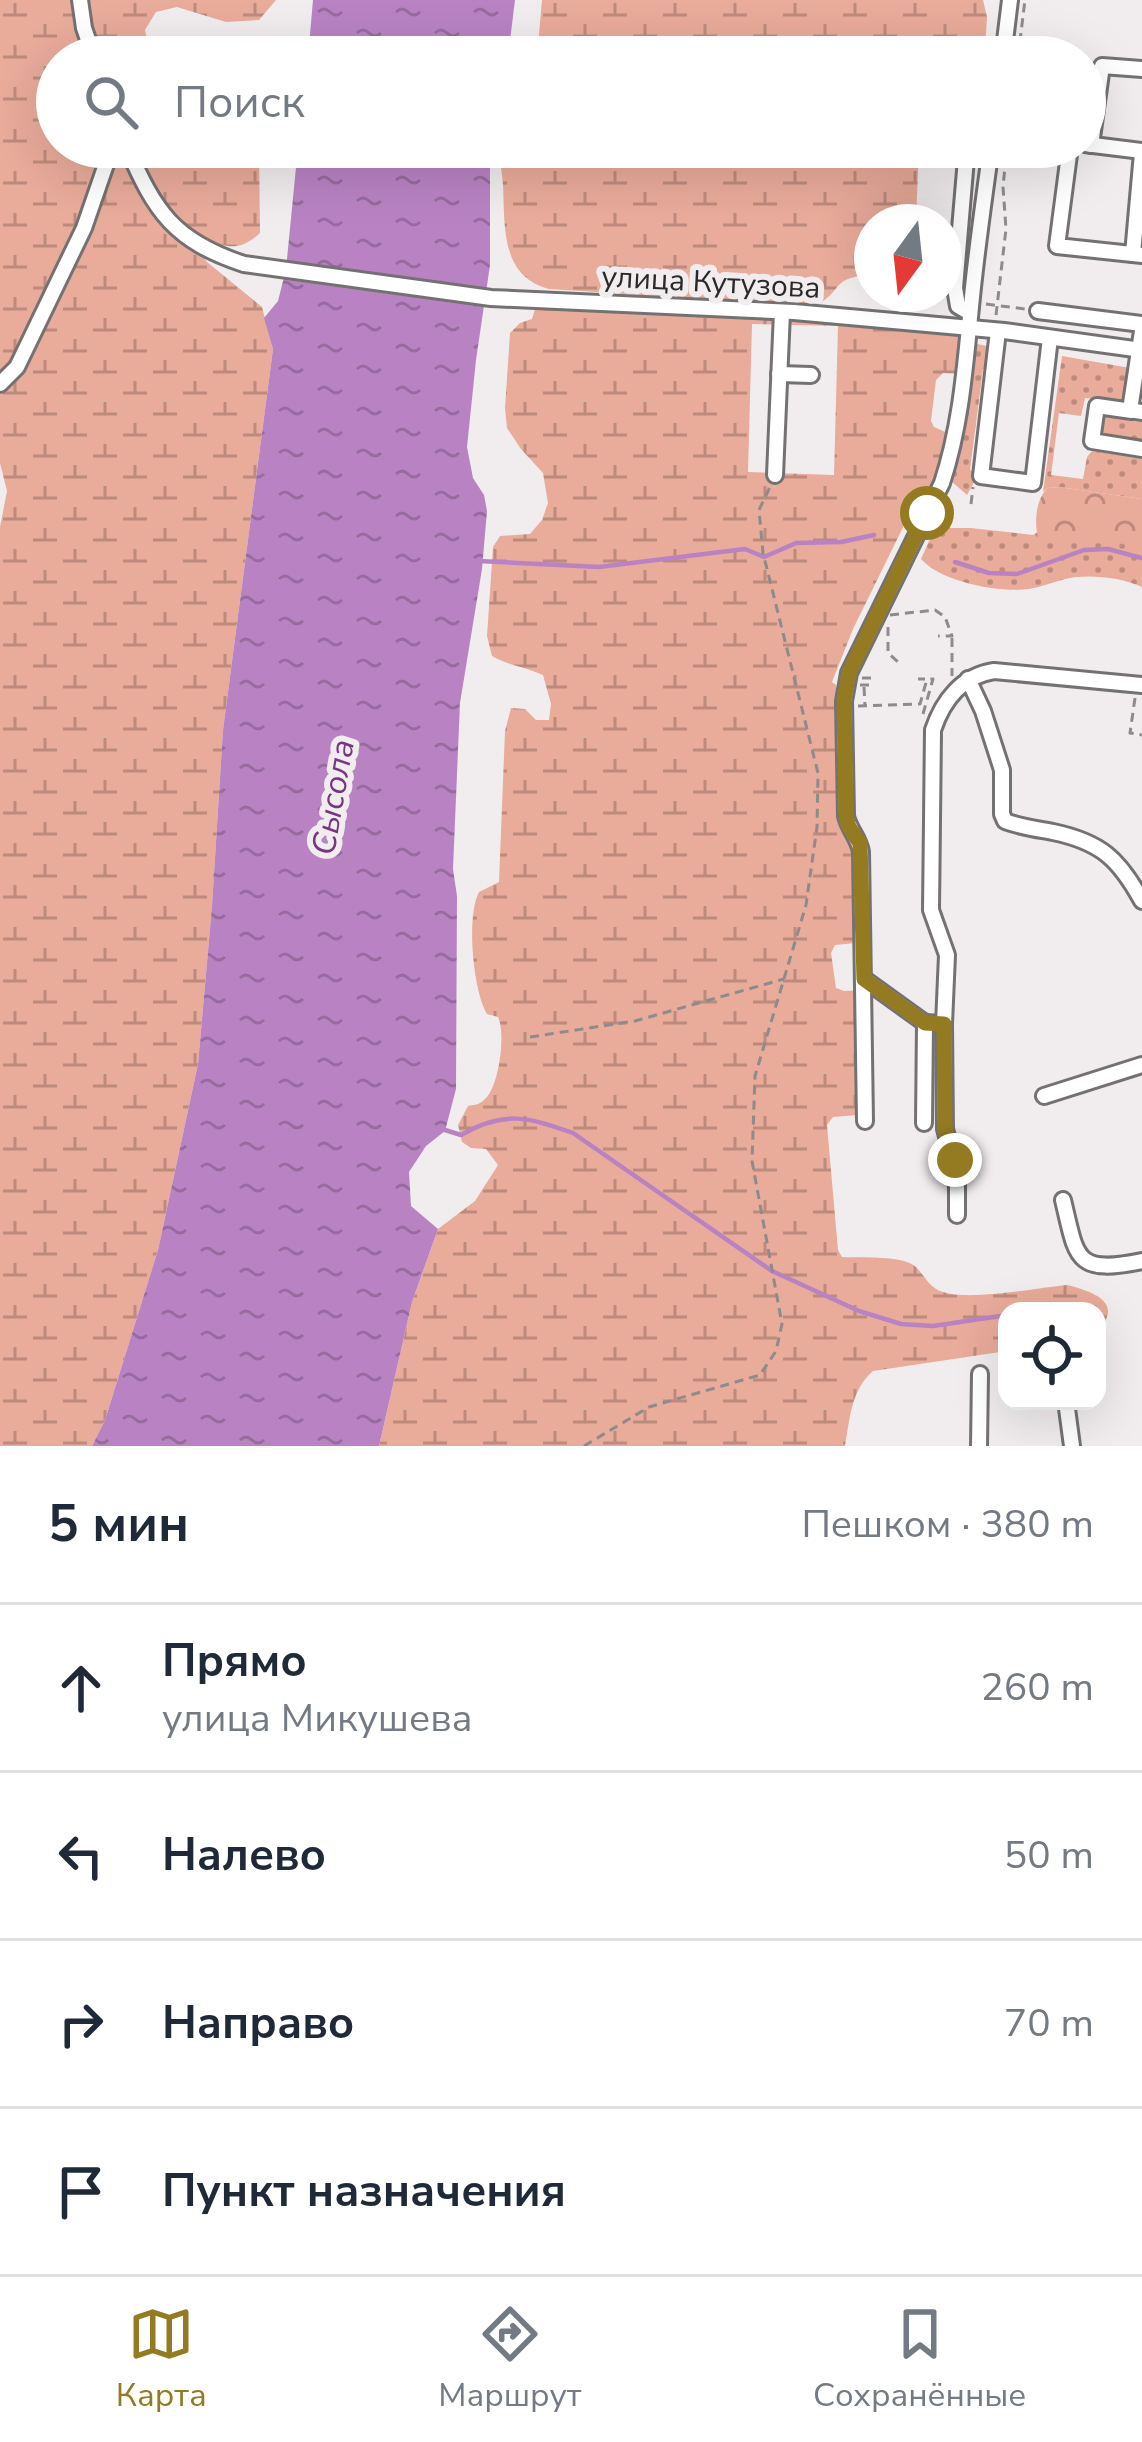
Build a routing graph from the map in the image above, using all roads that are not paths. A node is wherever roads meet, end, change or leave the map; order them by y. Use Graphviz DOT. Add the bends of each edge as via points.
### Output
graph roads {
  1 [pos="80,0"];
  2 [pos="1010,0"];
  3 [pos="87,36"];
  4 [pos="1006,36"];
  5 [pos="1106,66"];
  6 [pos="1142,69"];
  7 [pos="1106,147"];
  8 [pos="1142,152"];
  9 [pos="105,168"];
  10 [pos="136,168"];
  11 [pos="965,168"];
  12 [pos="988,168"];
  13 [pos="1067,168"];
  14 [pos="962,204"];
  15 [pos="962,214"];
  16 [pos="982,217"];
  17 [pos="1137,254"];
  18 [pos="962,306"];
  19 [pos="1038,310"];
  20 [pos="782,312"];
  21 [pos="972,315"];
  22 [pos="996,327"];
  23 [pos="1142,327"];
  24 [pos="1050,338"];
  25 [pos="1140,350"];
  26 [pos="779,374"];
  27 [pos="812,375"];
  28 [pos="0,384"];
  29 [pos="1137,411"];
  30 [pos="1142,449"];
  31 [pos="775,475"];
  32 [pos="960,680"];
  33 [pos="1140,684"];
  34 [pos="1142,901"];
  35 [pos="864,979"];
  36 [pos="925,1023"];
  37 [pos="944,1024"];
  38 [pos="1142,1065"];
  39 [pos="1044,1096"];
  40 [pos="865,1121"];
  41 [pos="924,1123"];
  42 [pos="1063,1200"];
  43 [pos="957,1214"];
  44 [pos="1142,1261"];
  45 [pos="980,1374"];
  46 [pos="1067,1410"];
  47 [pos="979,1446"];
  48 [pos="1072,1446"];
  1 -- 3 [label="street"];
  2 -- 4 [label="street"];
  5 -- 6 [label="street"];
  7 -- 8 [label="street"];
  8 -- 17 [label="street"];
  9 -- 28 [label="street" via="17,368"];
  10 -- 20 [label="street, улица Кутузова" via="183,236 244,264 491,298"];
  11 -- 14 [label="street"];
  12 -- 16 [label="street"];
  13 -- 17 [label="street" via="1057,246"];
  15 -- 16 [label="street"];
  16 -- 21 [label="street"];
  18 -- 21 [label="street"];
  19 -- 23 [label="street"];
  20 -- 21 [label="street, улица Кутузова"];
  20 -- 26 [label="street"];
  21 -- 22 [label="street, улица Кутузова"];
  21 -- 35 [label="street" via="950,460 854,660 844,700 846,816 860,843"];
  22 -- 24 [label="street, улица Кутузова"];
  22 -- 24 [label="street" via="981,476 1033,483"];
  23 -- 25 [label="street"];
  24 -- 25 [label="street, улица Кутузова"];
  25 -- 29 [label="street" via="1130,410"];
  26 -- 27 [label="street"];
  26 -- 31 [label="street"];
  29 -- 30 [label="street" via="1097,406 1092,441"];
  32 -- 33 [label="street" via="994,671"];
  32 -- 34 [label="street" via="983,711 1002,770 1005,821 1110,854"];
  32 -- 37 [label="street" via="933,730 931,910 947,955"];
  35 -- 36 [label="street"];
  35 -- 40 [label="street"];
  36 -- 37 [label="street"];
  36 -- 41 [label="street"];
  37 -- 43 [label="street" via="945,1129"];
  38 -- 39 [label="street"];
  42 -- 44 [label="street" via="1076,1253 1088,1263"];
  45 -- 47 [label="street"];
  46 -- 48 [label="street"];
}
